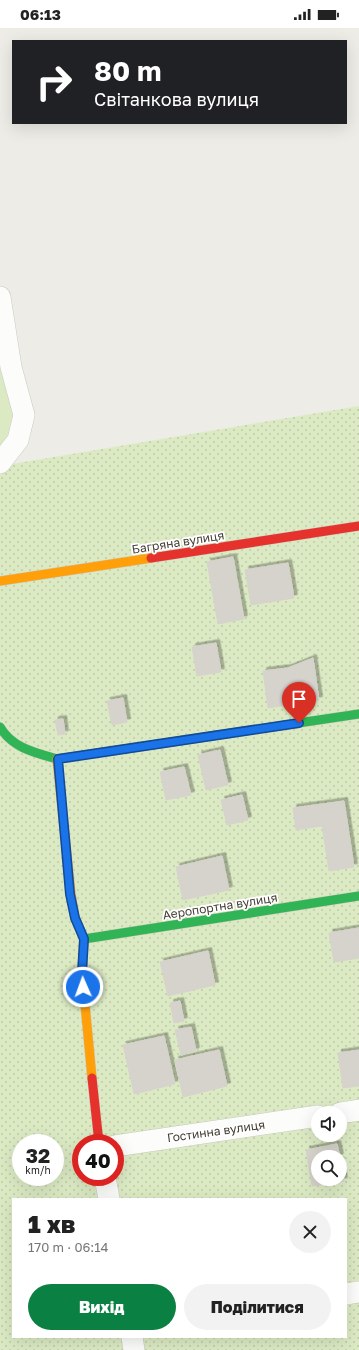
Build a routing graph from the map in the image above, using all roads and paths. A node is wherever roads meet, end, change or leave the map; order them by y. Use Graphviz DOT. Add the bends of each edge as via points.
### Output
graph roads {
  1 [pos="0,296"];
  2 [pos="0,463"];
  3 [pos="359,526"];
  4 [pos="0,581"];
  5 [pos="359,714"];
  6 [pos="0,727"];
  7 [pos="58,759"];
  8 [pos="359,896"];
  9 [pos="84,939"];
  10 [pos="359,1110"];
  11 [pos="347,1112"];
  12 [pos="311,1117"];
  13 [pos="98,1134"];
  14 [pos="124,1145"];
  15 [pos="107,1186"];
  16 [pos="109,1198"];
  17 [pos="359,1292"];
  18 [pos="347,1294"];
  19 [pos="132,1338"];
  20 [pos="134,1350"];
  1 -- 2 [label="street" via="12,367 24,415 18,440"];
  3 -- 4 [label="street, Багряна вулиця"];
  5 -- 7 [label="street"];
  6 -- 7 [label="street" via="5,737 13,743"];
  7 -- 9 [label="street" via="70,894 75,918"];
  8 -- 9 [label="street, Аеропортна вулиця"];
  9 -- 13 [label="street" via="82,973"];
  10 -- 11 [label="street"];
  12 -- 14 [label="street, Гостинна вулиця"];
  15 -- 16 [label="street"];
  17 -- 18 [label="street"];
  19 -- 20 [label="street"];
}
